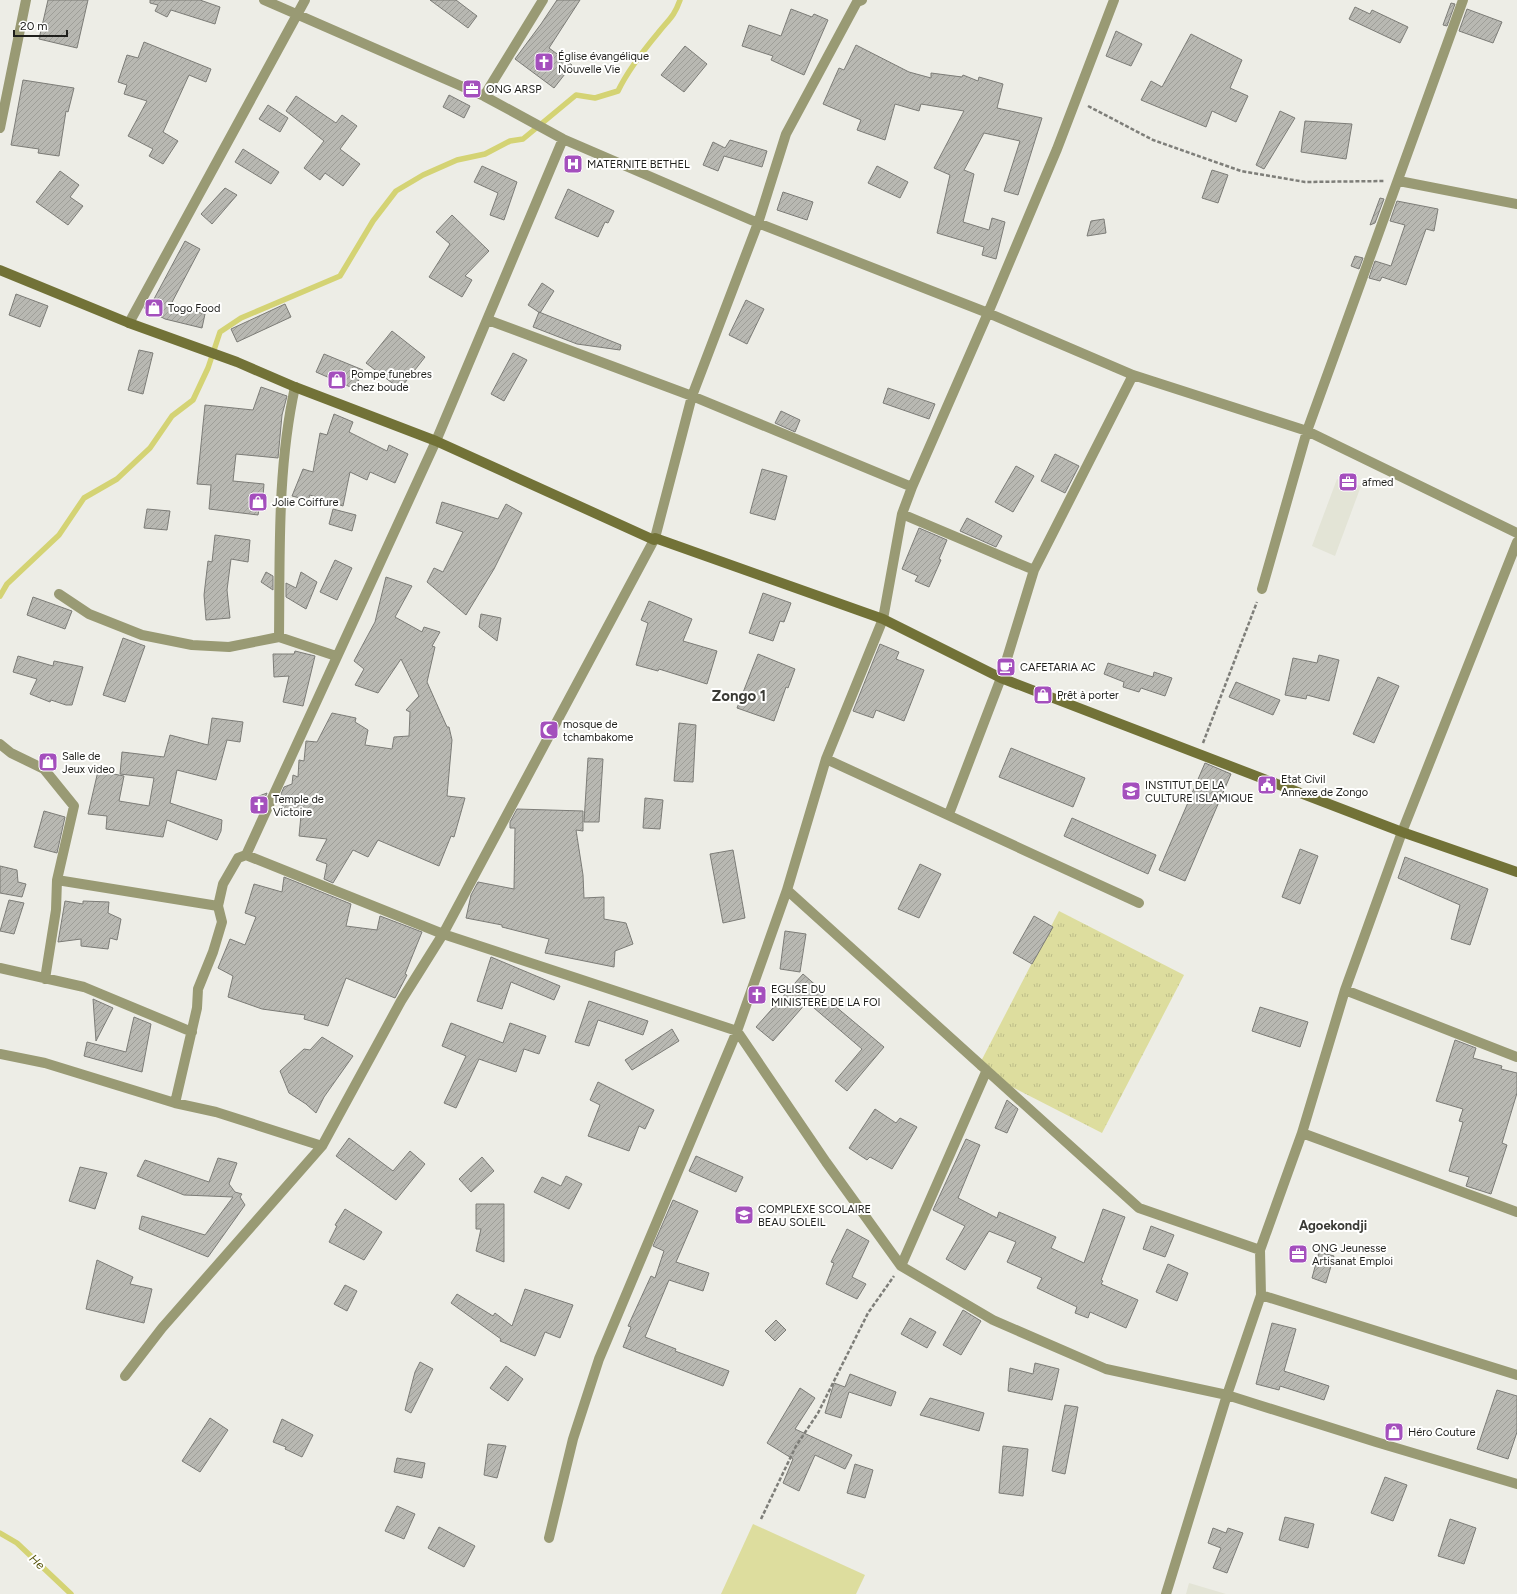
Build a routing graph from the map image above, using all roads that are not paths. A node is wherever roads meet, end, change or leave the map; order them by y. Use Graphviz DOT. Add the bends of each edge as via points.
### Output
graph roads {
  1 [pos="26,0"];
  2 [pos="264,0"];
  3 [pos="305,0"];
  4 [pos="543,0"];
  5 [pos="862,0"];
  6 [pos="1114,0"];
  7 [pos="1463,0"];
  8 [pos="299,14"];
  9 [pos="484,96"];
  10 [pos="0,128"];
  11 [pos="563,139"];
  12 [pos="1399,181"];
  13 [pos="1517,204"];
  14 [pos="758,223"];
  15 [pos="0,270"];
  16 [pos="988,313"];
  17 [pos="488,320"];
  18 [pos="129,323"];
  19 [pos="1133,375"];
  20 [pos="295,387"];
  21 [pos="692,396"];
  22 [pos="1307,431"];
  23 [pos="436,441"];
  24 [pos="912,488"];
  25 [pos="902,514"];
  26 [pos="1517,533"];
  27 [pos="655,539"];
  28 [pos="1517,542"];
  29 [pos="1034,570"];
  30 [pos="1262,589"];
  31 [pos="59,594"];
  32 [pos="883,620"];
  33 [pos="278,637"];
  34 [pos="336,656"];
  35 [pos="1001,678"];
  36 [pos="0,744"];
  37 [pos="826,758"];
  38 [pos="949,814"];
  39 [pos="1402,832"];
  40 [pos="246,855"];
  41 [pos="1517,872"];
  42 [pos="58,880"];
  43 [pos="787,890"];
  44 [pos="1139,904"];
  45 [pos="218,906"];
  46 [pos="443,934"];
  47 [pos="0,968"];
  48 [pos="45,979"];
  49 [pos="1345,990"];
  50 [pos="737,1031"];
  51 [pos="192,1032"];
  52 [pos="0,1054"];
  53 [pos="1517,1057"];
  54 [pos="986,1072"];
  55 [pos="176,1103"];
  56 [pos="1302,1133"];
  57 [pos="322,1146"];
  58 [pos="1517,1212"];
  59 [pos="1260,1250"];
  60 [pos="901,1266"];
  61 [pos="1261,1295"];
  62 [pos="1517,1375"];
  63 [pos="126,1376"];
  64 [pos="1227,1395"];
  65 [pos="1517,1484"];
  66 [pos="549,1538"];
  67 [pos="1166,1594"];
  1 -- 10 [label="street"];
  2 -- 8 [label="street"];
  3 -- 8 [label="street"];
  4 -- 9 [label="street"];
  5 -- 14 [label="street" via="857,2 786,134"];
  6 -- 16 [label="street" via="1057,149"];
  7 -- 12 [label="street"];
  8 -- 9 [label="street"];
  8 -- 18 [label="street"];
  9 -- 11 [label="street"];
  11 -- 14 [label="street"];
  11 -- 17 [label="street"];
  12 -- 13 [label="street"];
  12 -- 22 [label="street"];
  14 -- 16 [label="street"];
  14 -- 21 [label="street"];
  15 -- 18 [label="street"];
  16 -- 19 [label="street"];
  16 -- 24 [label="street"];
  17 -- 21 [label="street"];
  17 -- 23 [label="street"];
  18 -- 20 [label="street" via="237,362"];
  19 -- 22 [label="street"];
  19 -- 29 [label="street"];
  20 -- 23 [label="street"];
  20 -- 33 [label="street" via="289,416 280,511"];
  21 -- 24 [label="street"];
  21 -- 27 [label="street"];
  22 -- 26 [label="street"];
  22 -- 30 [label="street"];
  23 -- 27 [label="street"];
  23 -- 34 [label="street"];
  24 -- 25 [label="street"];
  25 -- 29 [label="street"];
  25 -- 32 [label="street"];
  27 -- 32 [label="street"];
  27 -- 46 [label="street"];
  28 -- 39 [label="street"];
  29 -- 35 [label="street"];
  31 -- 33 [label="street" via="89,614 142,635 192,645 229,647"];
  32 -- 35 [label="street"];
  32 -- 37 [label="street"];
  33 -- 34 [label="street"];
  34 -- 40 [label="street"];
  35 -- 38 [label="street"];
  35 -- 39 [label="street"];
  36 -- 42 [label="street" via="11,753 44,769 74,806"];
  37 -- 38 [label="street"];
  37 -- 43 [label="street"];
  38 -- 44 [label="street"];
  39 -- 41 [label="street"];
  39 -- 49 [label="street"];
  40 -- 45 [label="street" via="238,858 223,884"];
  40 -- 46 [label="street"];
  42 -- 45 [label="street"];
  42 -- 48 [label="street"];
  43 -- 50 [label="street"];
  43 -- 54 [label="street"];
  45 -- 51 [label="street" via="222,922 198,989 198,1008"];
  46 -- 50 [label="street"];
  46 -- 57 [label="street" via="401,1001"];
  47 -- 48 [label="street"];
  48 -- 51 [label="street" via="84,987"];
  49 -- 53 [label="street"];
  49 -- 56 [label="street"];
  50 -- 60 [label="street"];
  50 -- 66 [label="street" via="599,1359 573,1439"];
  51 -- 55 [label="street"];
  52 -- 55 [label="street" via="45,1063"];
  54 -- 59 [label="street" via="1139,1208"];
  54 -- 60 [label="street"];
  55 -- 57 [label="street" via="216,1112"];
  56 -- 58 [label="street"];
  56 -- 59 [label="street"];
  57 -- 63 [label="street" via="162,1328"];
  59 -- 61 [label="street"];
  60 -- 64 [label="street" via="993,1320 1106,1369"];
  61 -- 62 [label="street"];
  61 -- 64 [label="street"];
  64 -- 65 [label="street"];
  64 -- 67 [label="street"];
}
